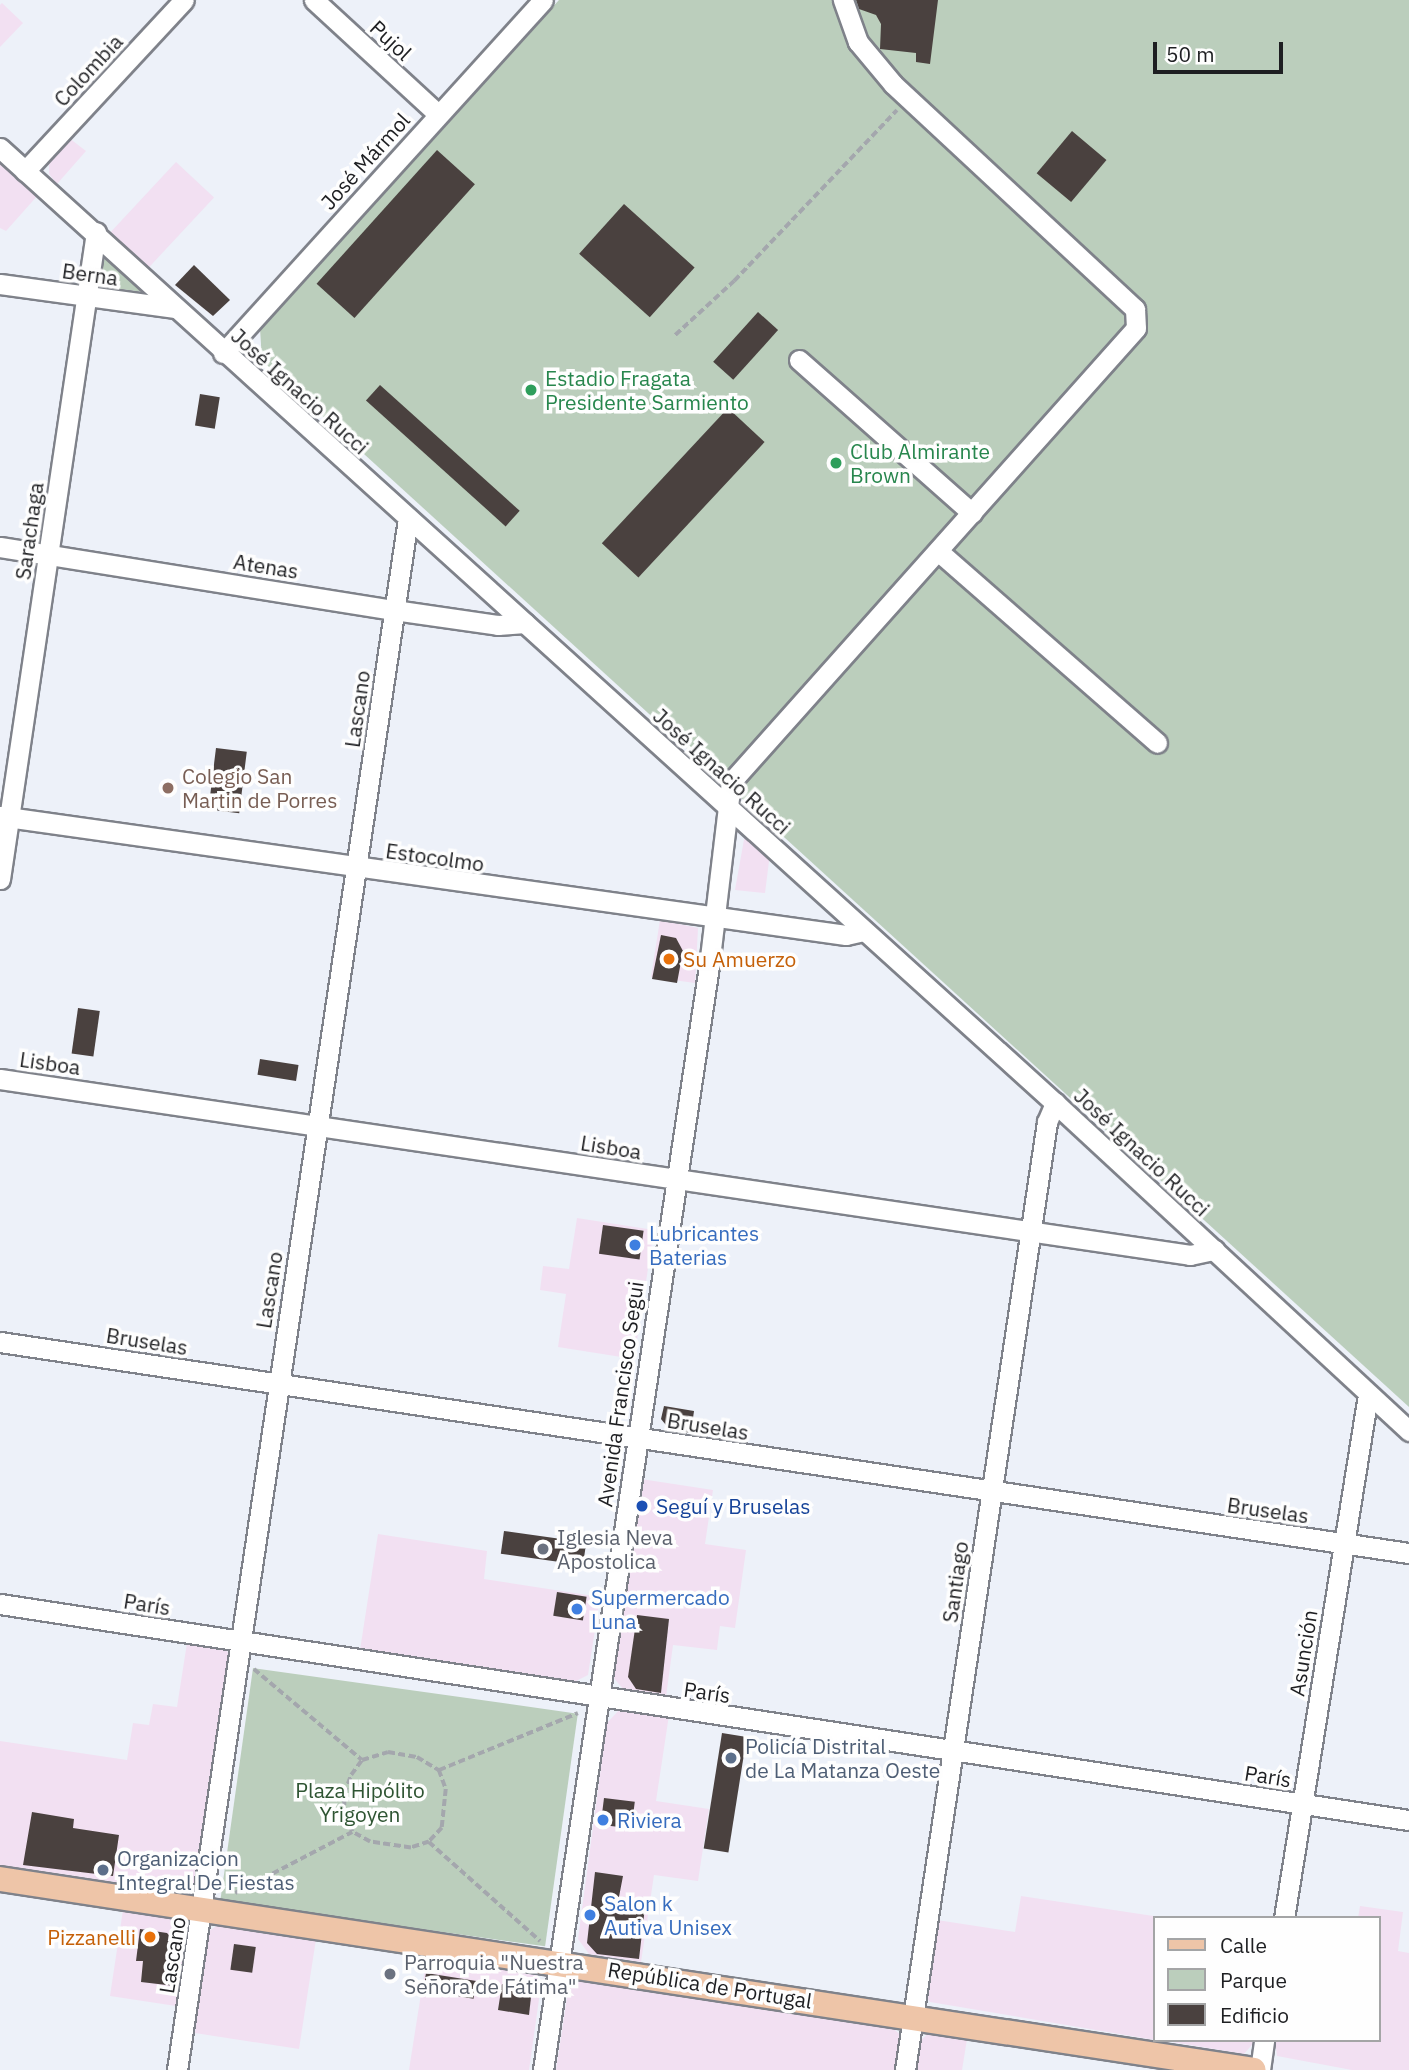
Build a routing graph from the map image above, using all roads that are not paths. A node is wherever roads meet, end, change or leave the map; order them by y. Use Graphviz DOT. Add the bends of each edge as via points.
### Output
graph roads {
  1 [pos="184,0"];
  2 [pos="314,0"];
  3 [pos="543,0"];
  4 [pos="843,0"];
  5 [pos="438,114"];
  6 [pos="0,148"];
  7 [pos="25,171"];
  8 [pos="96,232"];
  9 [pos="0,284"];
  10 [pos="86,296"];
  11 [pos="175,308"];
  12 [pos="223,353"];
  13 [pos="799,359"];
  14 [pos="972,513"];
  15 [pos="408,518"];
  16 [pos="0,547"];
  17 [pos="938,551"];
  18 [pos="48,554"];
  19 [pos="394,610"];
  20 [pos="525,623"];
  21 [pos="1157,743"];
  22 [pos="729,808"];
  23 [pos="5,817"];
  24 [pos="357,869"];
  25 [pos="0,879"];
  26 [pos="715,918"];
  27 [pos="864,931"];
  28 [pos="0,1079"];
  29 [pos="1055,1102"];
  30 [pos="317,1125"];
  31 [pos="675,1180"];
  32 [pos="1032,1233"];
  33 [pos="1214,1250"];
  34 [pos="0,1342"];
  35 [pos="278,1383"];
  36 [pos="1368,1395"];
  37 [pos="1409,1431"];
  38 [pos="636,1437"];
  39 [pos="991,1493"];
  40 [pos="1343,1544"];
  41 [pos="1409,1553"];
  42 [pos="0,1604"];
  43 [pos="241,1641"];
  44 [pos="597,1699"];
  45 [pos="953,1751"];
  46 [pos="1302,1804"];
  47 [pos="1409,1820"];
  48 [pos="0,1879"];
  49 [pos="202,1909"];
  50 [pos="1284,1916"];
  51 [pos="554,1954"];
  52 [pos="913,2017"];
  53 [pos="1265,2042"];
  54 [pos="177,2070"];
  55 [pos="543,2070"];
  56 [pos="905,2070"];
  57 [pos="1254,2070"];
  58 [pos="1260,2070"];
  1 -- 7 [label="street, Colombia"];
  2 -- 5 [label="street, Pujol"];
  3 -- 5 [label="street, José Mármol"];
  4 -- 14 [label="street, Avenida Francisco Segui" via="858,42 909,98 1135,309 1136,328 1126,343"];
  5 -- 12 [label="street, José Mármol"];
  6 -- 7 [label="street, José Ignacio Rucci"];
  7 -- 8 [label="street, José Ignacio Rucci"];
  8 -- 10 [label="street, Sarachaga"];
  8 -- 11 [label="street, José Ignacio Rucci"];
  9 -- 10 [label="street, Berna"];
  10 -- 11 [label="street, Berna"];
  10 -- 18 [label="street, Sarachaga"];
  11 -- 12 [label="street, José Ignacio Rucci"];
  12 -- 15 [label="street, José Ignacio Rucci"];
  13 -- 14 [label="street"];
  14 -- 17 [label="street, Avenida Francisco Segui"];
  15 -- 19 [label="street, Lascano"];
  15 -- 20 [label="street, José Ignacio Rucci"];
  16 -- 18 [label="street, Atenas"];
  17 -- 21 [label="street"];
  17 -- 22 [label="street, Avenida Francisco Segui" via="738,772 727,794"];
  18 -- 19 [label="street, Atenas"];
  18 -- 23 [label="street, Sarachaga"];
  19 -- 20 [label="street, Atenas" via="498,625"];
  19 -- 24 [label="street, Lascano"];
  20 -- 22 [label="street, José Ignacio Rucci"];
  22 -- 26 [label="street, Avenida Francisco Segui"];
  22 -- 27 [label="street, José Ignacio Rucci"];
  23 -- 24 [label="street, Estocolmo"];
  23 -- 25 [label="street, Sarachaga"];
  24 -- 26 [label="street, Estocolmo"];
  24 -- 30 [label="street, Lascano"];
  26 -- 27 [label="street, Estocolmo" via="846,936"];
  26 -- 31 [label="street, Avenida Francisco Segui"];
  27 -- 29 [label="street, José Ignacio Rucci"];
  28 -- 30 [label="street, Lisboa"];
  29 -- 32 [label="street, Santiago" via="1047,1122"];
  29 -- 33 [label="street, José Ignacio Rucci"];
  30 -- 31 [label="street, Lisboa"];
  30 -- 35 [label="street, Lascano"];
  31 -- 32 [label="street, Lisboa"];
  31 -- 38 [label="street, Avenida Francisco Segui"];
  32 -- 33 [label="street, Lisboa" via="1190,1255"];
  32 -- 39 [label="street, Santiago"];
  33 -- 36 [label="street, José Ignacio Rucci"];
  34 -- 35 [label="street, Bruselas"];
  35 -- 38 [label="street, Bruselas"];
  35 -- 43 [label="street, Lascano"];
  36 -- 37 [label="street, José Ignacio Rucci"];
  36 -- 40 [label="street, Asunción"];
  38 -- 39 [label="street, Bruselas"];
  38 -- 44 [label="street, Avenida Francisco Segui"];
  39 -- 40 [label="street, Bruselas"];
  39 -- 45 [label="street, Santiago"];
  40 -- 41 [label="street, Bruselas"];
  40 -- 46 [label="street, Asunción"];
  42 -- 43 [label="street, París"];
  43 -- 44 [label="street, París"];
  43 -- 49 [label="street, Lascano"];
  44 -- 45 [label="street, París"];
  44 -- 51 [label="street, Avenida Francisco Segui"];
  45 -- 46 [label="street, París"];
  45 -- 52 [label="street, Santiago"];
  46 -- 47 [label="street, París"];
  46 -- 50 [label="street, Asunción"];
  48 -- 49 [label="main road, República de Portugal"];
  49 -- 51 [label="main road, República de Portugal"];
  49 -- 54 [label="street, Lascano"];
  51 -- 52 [label="main road, República de Portugal"];
  51 -- 55 [label="street, Avenida Francisco Segui"];
  52 -- 56 [label="street, Santiago"];
  52 -- 57 [label="main road, República de Portugal"];
  53 -- 58 [label="street"];
}
